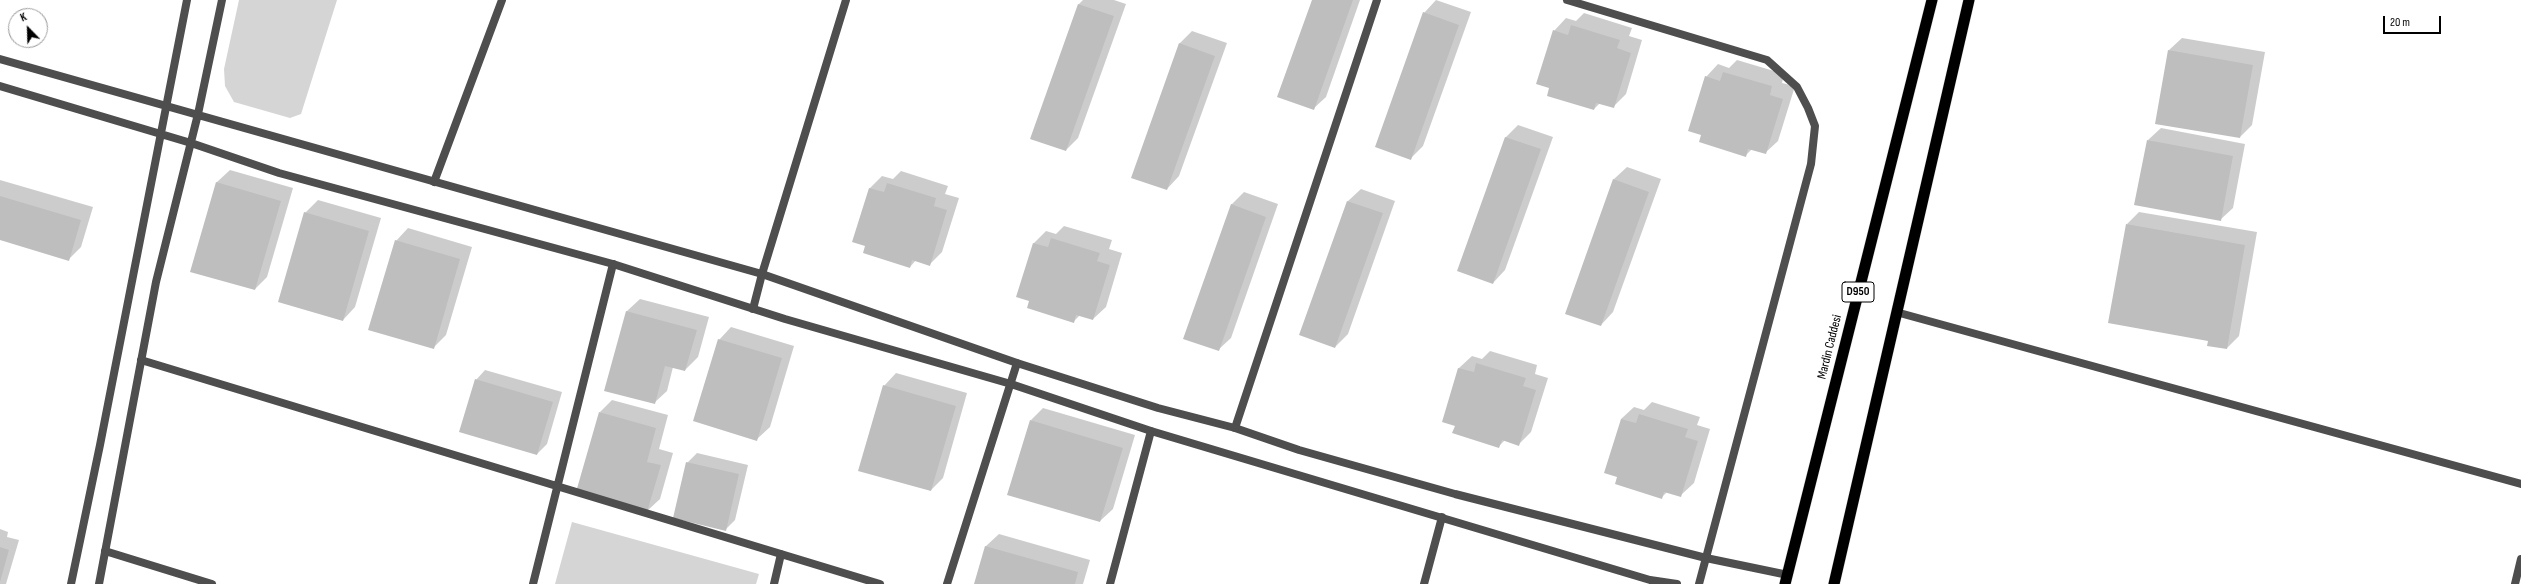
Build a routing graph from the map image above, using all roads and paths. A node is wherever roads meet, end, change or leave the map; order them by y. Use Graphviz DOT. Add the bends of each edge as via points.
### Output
graph roads {
  1 [pos="187,0"];
  2 [pos="222,0"];
  3 [pos="502,0"];
  4 [pos="846,0"];
  5 [pos="1377,0"];
  6 [pos="1567,0"];
  7 [pos="1932,0"];
  8 [pos="1969,0"];
  9 [pos="0,59"];
  10 [pos="0,86"];
  11 [pos="165,105"];
  12 [pos="198,114"];
  13 [pos="159,135"];
  14 [pos="191,143"];
  15 [pos="434,182"];
  16 [pos="612,264"];
  17 [pos="762,274"];
  18 [pos="753,309"];
  19 [pos="1896,312"];
  20 [pos="142,360"];
  21 [pos="1017,363"];
  22 [pos="1011,384"];
  23 [pos="1235,428"];
  24 [pos="1152,431"];
  25 [pos="2521,484"];
  26 [pos="558,487"];
  27 [pos="1442,517"];
  28 [pos="105,551"];
  29 [pos="781,554"];
  30 [pos="1706,558"];
  31 [pos="2521,559"];
  32 [pos="1787,579"];
  33 [pos="71,584"];
  34 [pos="99,584"];
  35 [pos="212,584"];
  36 [pos="533,584"];
  37 [pos="774,584"];
  38 [pos="880,584"];
  39 [pos="947,584"];
  40 [pos="1110,584"];
  41 [pos="1424,584"];
  42 [pos="1677,584"];
  43 [pos="1699,584"];
  44 [pos="1834,584"];
  45 [pos="2515,584"];
  1 -- 11 [label="street"];
  2 -- 12 [label="street"];
  3 -- 15 [label="street"];
  4 -- 17 [label="street"];
  5 -- 23 [label="street"];
  6 -- 30 [label="street" via="1767,60 1797,87 1815,126 1810,164"];
  7 -- 32 [label="highway, Mardin Caddesi / D950"];
  8 -- 19 [label="highway"];
  9 -- 11 [label="street"];
  10 -- 13 [label="street"];
  11 -- 12 [label="street"];
  11 -- 13 [label="street"];
  12 -- 14 [label="street"];
  12 -- 15 [label="street"];
  13 -- 14 [label="street"];
  13 -- 33 [label="street"];
  14 -- 16 [label="street" via="279,173"];
  14 -- 20 [label="street" via="156,282"];
  15 -- 17 [label="street"];
  16 -- 18 [label="street"];
  16 -- 26 [label="street"];
  17 -- 18 [label="street"];
  17 -- 21 [label="street"];
  18 -- 22 [label="street"];
  19 -- 25 [label="street"];
  19 -- 44 [label="highway"];
  20 -- 26 [label="street"];
  20 -- 28 [label="street"];
  21 -- 22 [label="street"];
  21 -- 23 [label="street" via="1158,408"];
  22 -- 24 [label="street"];
  22 -- 39 [label="street"];
  23 -- 30 [label="street" via="1299,450 1433,487"];
  24 -- 27 [label="street"];
  24 -- 40 [label="street"];
  26 -- 29 [label="street"];
  26 -- 36 [label="street"];
  27 -- 41 [label="street"];
  27 -- 42 [label="street" via="1650,580"];
  28 -- 34 [label="street"];
  28 -- 35 [label="street"];
  29 -- 37 [label="street"];
  29 -- 38 [label="street"];
  30 -- 32 [label="street"];
  30 -- 43 [label="street"];
  31 -- 45 [label="street"];
}
